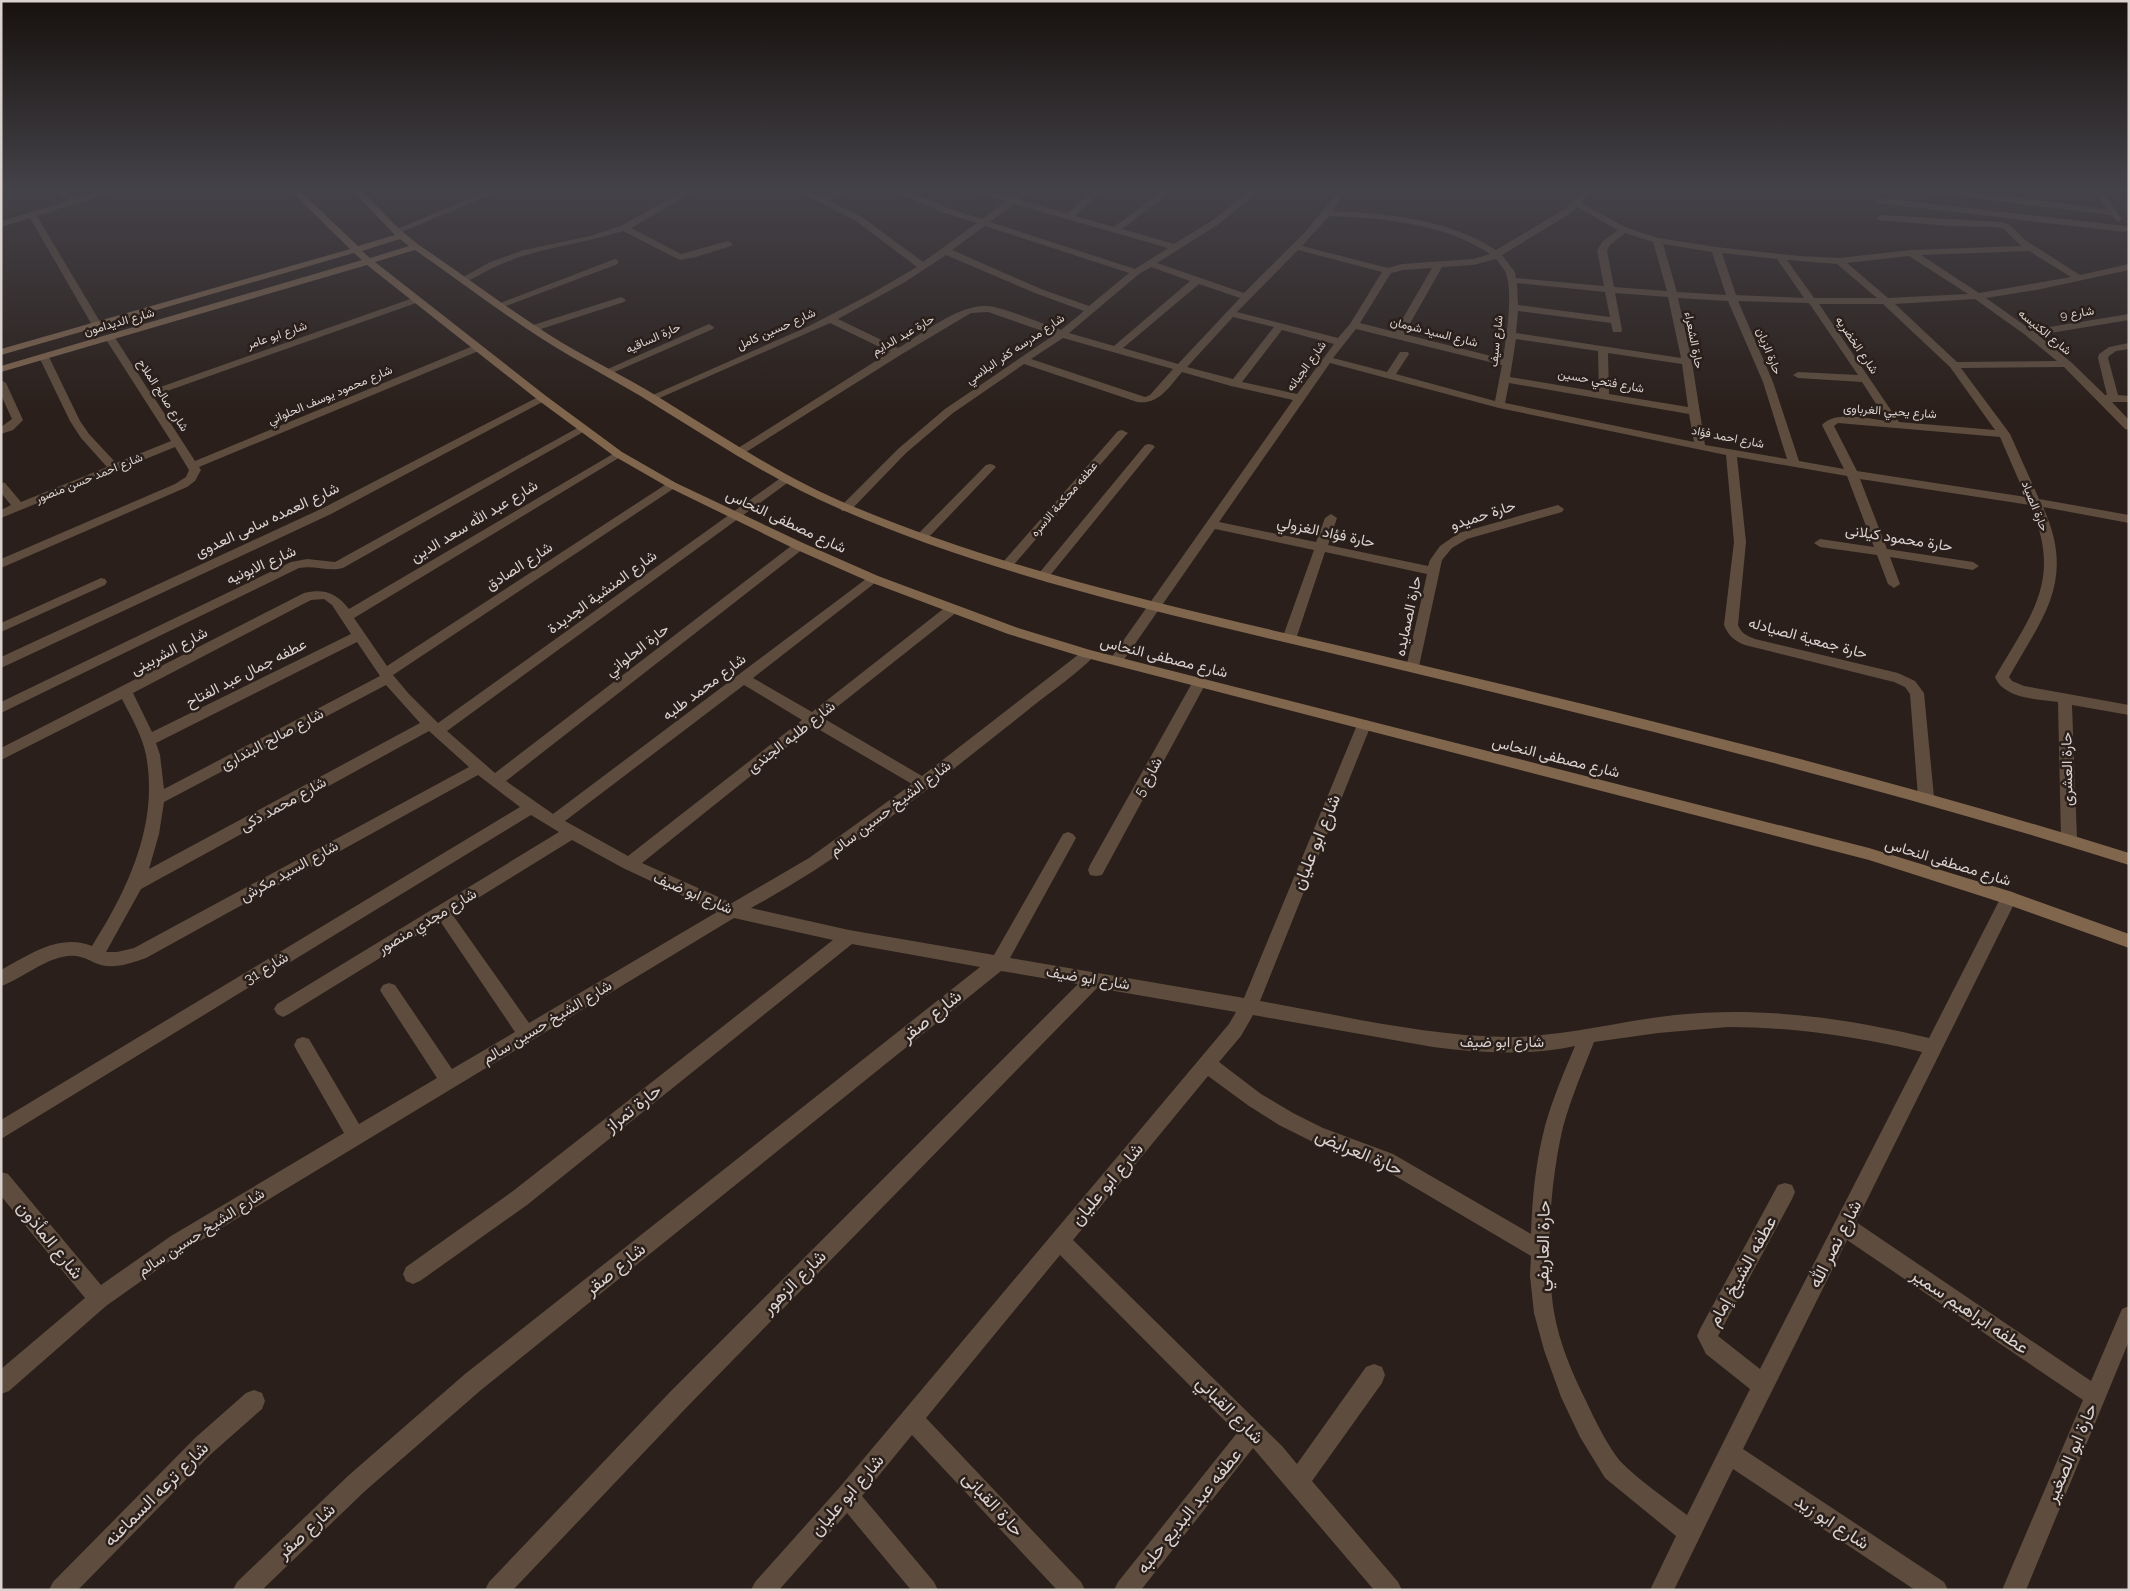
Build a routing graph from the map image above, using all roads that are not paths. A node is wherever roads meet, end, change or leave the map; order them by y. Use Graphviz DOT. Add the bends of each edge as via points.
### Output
graph roads {
  1 [pos="61,263"];
  2 [pos="310,263"];
  3 [pos="365,263"];
  4 [pos="371,263"];
  5 [pos="439,263"];
  6 [pos="495,263"];
  7 [pos="612,263"];
  8 [pos="918,263"];
  9 [pos="928,263"];
  10 [pos="974,263"];
  11 [pos="1109,263"];
  12 [pos="1149,263"];
  13 [pos="1279,263"];
  14 [pos="1358,263"];
  15 [pos="1452,263"];
  16 [pos="1504,263"];
  17 [pos="1605,263"];
  18 [pos="1664,263"];
  19 [pos="1720,263"];
  20 [pos="1784,263"];
  21 [pos="1842,263"];
  22 [pos="1927,263"];
  23 [pos="2055,263"];
  24 [pos="1439,264"];
  25 [pos="923,267"];
  26 [pos="2129,267"];
  27 [pos="1388,271"];
  28 [pos="1136,272"];
  29 [pos="2078,278"];
  30 [pos="463,280"];
  31 [pos="1197,280"];
  32 [pos="1512,280"];
  33 [pos="1610,290"];
  34 [pos="1246,296"];
  35 [pos="1673,296"];
  36 [pos="1978,297"];
  37 [pos="1732,299"];
  38 [pos="416,300"];
  39 [pos="621,300"];
  40 [pos="1811,301"];
  41 [pos="1886,301"];
  42 [pos="500,305"];
  43 [pos="1512,308"];
  44 [pos="1090,310"];
  45 [pos="1231,313"];
  46 [pos="2129,316"];
  47 [pos="829,319"];
  48 [pos="97,325"];
  49 [pos="1354,325"];
  50 [pos="1280,326"];
  51 [pos="709,327"];
  52 [pos="534,328"];
  53 [pos="2030,333"];
  54 [pos="1062,334"];
  55 [pos="1510,335"];
  56 [pos="1398,336"];
  57 [pos="110,338"];
  58 [pos="1340,342"];
  59 [pos="2129,346"];
  60 [pos="477,348"];
  61 [pos="1604,349"];
  62 [pos="1116,350"];
  63 [pos="1,352"];
  64 [pos="898,352"];
  65 [pos="1404,354"];
  66 [pos="44,357"];
  67 [pos="1327,359"];
  68 [pos="1023,360"];
  69 [pos="1686,362"];
  70 [pos="1508,363"];
  71 [pos="2065,364"];
  72 [pos="1954,365"];
  73 [pos="1182,368"];
  74 [pos="1,369"];
  75 [pos="606,372"];
  76 [pos="1798,375"];
  77 [pos="1389,376"];
  78 [pos="1505,378"];
  79 [pos="1865,379"];
  80 [pos="1,383"];
  81 [pos="1235,384"];
  82 [pos="147,395"];
  83 [pos="1604,396"];
  84 [pos="542,398"];
  85 [pos="651,398"];
  86 [pos="1299,398"];
  87 [pos="2108,398"];
  88 [pos="2129,399"];
  89 [pos="1499,405"];
  90 [pos="1693,411"];
  91 [pos="1895,424"];
  92 [pos="2129,427"];
  93 [pos="582,429"];
  94 [pos="1,431"];
  95 [pos="1122,433"];
  96 [pos="2004,434"];
  97 [pos="177,442"];
  98 [pos="1700,446"];
  99 [pos="1149,447"];
  100 [pos="739,452"];
  101 [pos="1731,452"];
  102 [pos="618,454"];
  103 [pos="1794,464"];
  104 [pos="193,466"];
  105 [pos="990,467"];
  106 [pos="113,468"];
  107 [pos="1852,473"];
  108 [pos="786,479"];
  109 [pos="1,485"];
  110 [pos="672,485"];
  111 [pos="2035,502"];
  112 [pos="19,507"];
  113 [pos="846,508"];
  114 [pos="1558,509"];
  115 [pos="1,514"];
  116 [pos="735,516"];
  117 [pos="1331,518"];
  118 [pos="2129,519"];
  119 [pos="1211,524"];
  120 [pos="923,536"];
  121 [pos="1820,543"];
  122 [pos="799,546"];
  123 [pos="1320,547"];
  124 [pos="1882,552"];
  125 [pos="1,564"];
  126 [pos="1007,564"];
  127 [pos="1973,566"];
  128 [pos="1434,571"];
  129 [pos="1044,575"];
  130 [pos="874,579"];
  131 [pos="100,582"];
  132 [pos="1894,584"];
  133 [pos="1154,607"];
  134 [pos="952,609"];
  135 [pos="346,616"];
  136 [pos="1,628"];
  137 [pos="358,636"];
  138 [pos="1289,639"];
  139 [pos="1088,654"];
  140 [pos="1116,661"];
  141 [pos="1,663"];
  142 [pos="1413,668"];
  143 [pos="386,676"];
  144 [pos="743,678"];
  145 [pos="1199,683"];
  146 [pos="125,692"];
  147 [pos="2065,698"];
  148 [pos="1,708"];
  149 [pos="2129,710"];
  150 [pos="813,719"];
  151 [pos="1364,725"];
  152 [pos="433,728"];
  153 [pos="149,740"];
  154 [pos="1,755"];
  155 [pos="480,767"];
  156 [pos="495,781"];
  157 [pos="923,784"];
  158 [pos="1926,797"];
  159 [pos="157,799"];
  160 [pos="532,807"];
  161 [pos="553,822"];
  162 [pos="572,832"];
  163 [pos="1068,838"];
  164 [pos="2069,839"];
  165 [pos="2129,859"];
  166 [pos="629,864"];
  167 [pos="1096,870"];
  168 [pos="135,884"];
  169 [pos="2010,898"];
  170 [pos="732,911"];
  171 [pos="442,912"];
  172 [pos="849,937"];
  173 [pos="2129,941"];
  174 [pos="95,955"];
  175 [pos="998,963"];
  176 [pos="1095,978"];
  177 [pos="1,979"];
  178 [pos="389,990"];
  179 [pos="1249,1006"];
  180 [pos="282,1008"];
  181 [pos="527,1034"];
  182 [pos="1588,1035"];
  183 [pos="303,1045"];
  184 [pos="1935,1047"];
  185 [pos="1207,1064"];
  186 [pos="449,1080"];
  187 [pos="1,1130"];
  188 [pos="356,1135"];
  189 [pos="1,1181"];
  190 [pos="1785,1192"];
  191 [pos="1844,1226"];
  192 [pos="1060,1241"];
  193 [pos="1540,1250"];
  194 [pos="413,1274"];
  195 [pos="99,1299"];
  196 [pos="2129,1316"];
  197 [pos="1374,1375"];
  198 [pos="1,1383"];
  199 [pos="1763,1385"];
  200 [pos="2095,1396"];
  201 [pos="254,1401"];
  202 [pos="912,1419"];
  203 [pos="1252,1432"];
  204 [pos="1729,1453"];
  205 [pos="1298,1482"];
  206 [pos="848,1496"];
  207 [pos="1689,1532"];
  208 [pos="1925,1587"];
  209 [pos="61,1590"];
  210 [pos="245,1590"];
  211 [pos="497,1590"];
  212 [pos="764,1590"];
  213 [pos="926,1590"];
  214 [pos="1073,1590"];
  215 [pos="1126,1590"];
  216 [pos="1390,1590"];
  217 [pos="1662,1590"];
  218 [pos="2014,1590"];
  1 -- 48 [label="street"];
  2 -- 48 [label="street, شارع الديدامون"];
  3 -- 57 [label="street, شارع الديدامون"];
  4 -- 38 [label="street, شارع مصطفى النحاس"];
  5 -- 30 [label="street"];
  6 -- 30 [label="street"];
  7 -- 42 [label="street"];
  8 -- 25 [label="street"];
  9 -- 25 [label="street, شارع حسين كامل"];
  10 -- 44 [label="street"];
  11 -- 28 [label="street"];
  12 -- 28 [label="street, شارع مدرسه كفر البلاسي"];
  12 -- 31 [label="street"];
  13 -- 34 [label="street"];
  14 -- 27 [label="street"];
  15 -- 24 [label="street"];
  16 -- 32 [label="street, شارع سيف"];
  17 -- 33 [label="street"];
  18 -- 35 [label="street, حارة الشعراء"];
  19 -- 37 [label="street, حارة الزيان"];
  20 -- 40 [label="street, شارع الخضريه"];
  21 -- 41 [label="street, حارة الصياد"];
  22 -- 36 [label="street, شارع الكنيسه"];
  23 -- 29 [label="street"];
  24 -- 27 [label="street"];
  24 -- 56 [label="street"];
  25 -- 47 [label="street, شارع حسين كامل"];
  26 -- 29 [label="street"];
  27 -- 49 [label="street, شارع الجبانه"];
  28 -- 44 [label="street, شارع مدرسه كفر البلاسي"];
  29 -- 36 [label="street"];
  30 -- 42 [label="street"];
  31 -- 34 [label="street"];
  31 -- 62 [label="street"];
  32 -- 33 [label="street"];
  32 -- 43 [label="street, شارع سيف"];
  33 -- 35 [label="street"];
  33 -- 43 [label="street" via="1616,325"];
  34 -- 45 [label="street"];
  35 -- 37 [label="street"];
  35 -- 69 [label="street, حارة الشعراء"];
  36 -- 41 [label="street"];
  36 -- 53 [label="street, شارع الكنيسه"];
  37 -- 40 [label="street"];
  37 -- 103 [label="street, حارة الزيان" via="1768,382"];
  38 -- 60 [label="street, شارع مصطفى النحاس"];
  38 -- 82 [label="street, شارع ابو عامر"];
  39 -- 52 [label="street"];
  40 -- 41 [label="street"];
  40 -- 79 [label="street, شارع الخضريه"];
  41 -- 72 [label="street, حارة الصياد"];
  42 -- 52 [label="street"];
  43 -- 55 [label="street, شارع سيف"];
  44 -- 54 [label="street, شارع مدرسه كفر البلاسي"];
  45 -- 50 [label="street"];
  45 -- 73 [label="street"];
  46 -- 53 [label="street, شارع 9"];
  47 -- 64 [label="street"];
  47 -- 85 [label="street, شارع حسين كامل"];
  48 -- 63 [label="street, شارع الديدامون"];
  49 -- 56 [label="street, شارع السيد شومان"];
  49 -- 58 [label="street, شارع الجبانه"];
  50 -- 58 [label="street"];
  50 -- 81 [label="street"];
  51 -- 75 [label="street, حارة الساقيه"];
  52 -- 75 [label="street"];
  53 -- 71 [label="street, شارع الكنيسه"];
  54 -- 62 [label="street, حارة عبد الدايم"];
  54 -- 64 [label="street, حارة عبد الدايم" via="994,310 978,308"];
  54 -- 68 [label="street, شارع مدرسه كفر البلاسي"];
  55 -- 61 [label="street"];
  55 -- 70 [label="street, شارع سيف"];
  56 -- 70 [label="street, شارع السيد شومان"];
  57 -- 66 [label="street, شارع الديدامون"];
  57 -- 82 [label="street, شارع صالح الملاح"];
  58 -- 67 [label="street, شارع الجبانه"];
  59 -- 87 [label="street" via="2104,354"];
  60 -- 84 [label="street, شارع مصطفى النحاس"];
  60 -- 104 [label="street, شارع محمود يوسف الحلواني"];
  61 -- 69 [label="street"];
  61 -- 83 [label="street"];
  62 -- 73 [label="street, حارة عبد الدايم"];
  64 -- 100 [label="street, حارة عبد الدايم"];
  65 -- 77 [label="street"];
  66 -- 74 [label="street, شارع الديدامون"];
  66 -- 106 [label="street" via="75,421"];
  67 -- 77 [label="street, شارع احمد فؤاد"];
  67 -- 86 [label="street, شارع الجبانه"];
  68 -- 73 [label="street" via="1142,400 1154,397"];
  68 -- 113 [label="street, شارع مدرسه كفر البلاسي" via="925,430"];
  69 -- 90 [label="street, حارة الشعراء"];
  70 -- 78 [label="street, شارع سيف"];
  71 -- 72 [label="street"];
  71 -- 87 [label="street, شارع الكنيسه"];
  72 -- 96 [label="street, حارة الصياد"];
  73 -- 81 [label="street, حارة عبد الدايم"];
  75 -- 85 [label="street"];
  76 -- 79 [label="street"];
  77 -- 89 [label="street, شارع احمد فؤاد"];
  78 -- 83 [label="street, شارع فتحي حسين"];
  78 -- 89 [label="street, شارع سيف"];
  79 -- 91 [label="street, شارع الخضريه"];
  80 -- 94 [label="street" via="18,420"];
  81 -- 86 [label="street, حارة عبد الدايم"];
  82 -- 97 [label="street, شارع صالح الملاح"];
  83 -- 90 [label="street, شارع فتحي حسين"];
  84 -- 93 [label="street, شارع مصطفى النحاس"];
  84 -- 141 [label="street, شارع العمده سامى العدوى" via="327,511"];
  85 -- 100 [label="street"];
  86 -- 119 [label="street, شارع الجبانه"];
  87 -- 88 [label="street"];
  87 -- 92 [label="street, شارع الكنيسه"];
  89 -- 98 [label="street, شارع احمد فؤاد"];
  90 -- 98 [label="street, حارة الشعراء"];
  91 -- 96 [label="street, شارع يحيي الغرباوى"];
  91 -- 107 [label="street, شارع يحيي الغرباوى" via="1830,422 1828,428"];
  93 -- 102 [label="street, شارع مصطفى النحاس"];
  93 -- 148 [label="street, شارع الابونيه" via="339,566 327,568 309,561 295,564"];
  95 -- 126 [label="street, عطفه محكمة الاسره"];
  96 -- 111 [label="street, حارة الصياد"];
  97 -- 104 [label="street, شارع صالح الملاح"];
  97 -- 106 [label="street, شارع احمد حسن منصور"];
  98 -- 101 [label="street, شارع احمد فؤاد"];
  99 -- 129 [label="street"];
  100 -- 108 [label="street"];
  101 -- 103 [label="street, شارع احمد فؤاد"];
  101 -- 158 [label="street, حارة جمعية الصيادله" via="1740,542 1732,630 1753,643 1898,678 1910,684 1917,693"];
  102 -- 110 [label="street, شارع مصطفى النحاس"];
  102 -- 135 [label="street, شارع عبد الله سعد الدين"];
  103 -- 107 [label="street, شارع احمد فؤاد"];
  104 -- 125 [label="street" via="194,475 184,484"];
  105 -- 120 [label="street"];
  106 -- 112 [label="street, شارع احمد حسن منصور"];
  107 -- 111 [label="street, شارع احمد فؤاد"];
  107 -- 124 [label="street"];
  108 -- 113 [label="street"];
  108 -- 116 [label="street, شارع المنشية الجديدة"];
  109 -- 112 [label="street"];
  110 -- 116 [label="street, شارع مصطفى النحاس"];
  110 -- 143 [label="street, شارع الصادق"];
  111 -- 118 [label="street, شارع احمد فؤاد"];
  111 -- 147 [label="street, حارة الصياد" via="2049,544 2049,586 2043,606 2002,677 2014,688"];
  112 -- 115 [label="street, شارع احمد حسن منصور"];
  113 -- 120 [label="street"];
  114 -- 128 [label="street, حارة حميدو" via="1450,542 1441,550"];
  116 -- 122 [label="street, شارع مصطفى النحاس"];
  116 -- 152 [label="street, شارع المنشية الجديدة"];
  117 -- 123 [label="street"];
  119 -- 123 [label="street, حارة فؤاد الغزولي"];
  119 -- 133 [label="street, شارع الجبانه"];
  120 -- 126 [label="street"];
  121 -- 124 [label="street, حارة محمود كيلانى"];
  122 -- 130 [label="street, شارع مصطفى النحاس"];
  122 -- 156 [label="street, حارة الحلواني"];
  123 -- 128 [label="street, حارة فؤاد الغزولي"];
  123 -- 138 [label="street"];
  124 -- 127 [label="street, حارة محمود كيلانى"];
  124 -- 132 [label="street"];
  126 -- 129 [label="street"];
  128 -- 142 [label="street, حارة الصمايده"];
  129 -- 133 [label="street"];
  130 -- 134 [label="street, شارع مصطفى النحاس"];
  130 -- 144 [label="street, شارع محمد طلبه"];
  131 -- 136 [label="street"];
  133 -- 138 [label="street"];
  133 -- 140 [label="street, شارع الجبانه"];
  134 -- 139 [label="street, شارع مصطفى النحاس" via="1013,632"];
  134 -- 150 [label="street, شارع طلبه الجندى"];
  135 -- 137 [label="street, شارع ابو ضيف"];
  135 -- 146 [label="street, شارع الشربينى" via="333,598 319,594 309,596"];
  137 -- 143 [label="street, شارع ابو ضيف"];
  137 -- 153 [label="street, عطفه جمال عبد الفتاح"];
  138 -- 142 [label="street"];
  139 -- 140 [label="street, شارع مصطفى النحاس"];
  139 -- 157 [label="street, شارع الشيخ حسين سالم"];
  140 -- 145 [label="street, شارع مصطفى النحاس"];
  142 -- 158 [label="street" via="1705,738"];
  143 -- 152 [label="street, شارع ابو ضيف"];
  143 -- 159 [label="street, شارع صالح البندارى"];
  144 -- 150 [label="street"];
  144 -- 161 [label="street, شارع محمد طلبه"];
  145 -- 151 [label="street, شارع مصطفى النحاس"];
  145 -- 167 [label="street, شارع 5"];
  146 -- 153 [label="street"];
  146 -- 154 [label="street, شارع الشربينى"];
  147 -- 149 [label="street, حارة الصياد"];
  147 -- 164 [label="street, حارة العشرى"];
  150 -- 157 [label="street"];
  150 -- 166 [label="street, شارع طلبه الجندى"];
  151 -- 169 [label="street, شارع مصطفى النحاس" via="1869,854"];
  151 -- 179 [label="street, شارع ابو عليان"];
  152 -- 155 [label="street, شارع ابو ضيف"];
  152 -- 168 [label="street, شارع محمد ذكى"];
  153 -- 159 [label="street" via="155,765"];
  155 -- 156 [label="street, شارع ابو ضيف"];
  155 -- 174 [label="street, شارع السيد مكرش" via="140,953 109,960"];
  156 -- 160 [label="street, شارع ابو ضيف"];
  157 -- 170 [label="street, شارع الشيخ حسين سالم" via="815,864"];
  158 -- 164 [label="street"];
  159 -- 168 [label="street" via="147,850"];
  160 -- 161 [label="street, شارع ابو ضيف"];
  160 -- 187 [label="street, شارع 31"];
  161 -- 162 [label="street, شارع ابو ضيف"];
  162 -- 166 [label="street, شارع ابو ضيف"];
  162 -- 171 [label="street, شارع مجدي منصور"];
  163 -- 175 [label="street"];
  164 -- 165 [label="street"];
  166 -- 170 [label="street, شارع ابو ضيف"];
  168 -- 174 [label="street" via="116,924"];
  169 -- 173 [label="street, شارع مصطفى النحاس"];
  169 -- 184 [label="street, شارع نصر الله"];
  170 -- 172 [label="street, شارع ابو ضيف"];
  170 -- 181 [label="street, شارع الشيخ حسين سالم"];
  171 -- 180 [label="street, شارع مجدي منصور"];
  171 -- 181 [label="street"];
  172 -- 175 [label="street, شارع ابو ضيف"];
  172 -- 194 [label="street, حارة تمراز" via="520,1198"];
  174 -- 177 [label="street, شارع السيد مكرش" via="78,948 66,949 39,958"];
  175 -- 176 [label="street, شارع ابو ضيف"];
  175 -- 210 [label="street, شارع صقر" via="473,1382 363,1478"];
  176 -- 179 [label="street, شارع ابو ضيف"];
  176 -- 211 [label="street, شارع الزهور" via="678,1400"];
  178 -- 186 [label="street"];
  179 -- 182 [label="street, شارع ابو ضيف" via="1474,1044 1552,1042"];
  179 -- 185 [label="street, شارع ابو عليان" via="1235,1030"];
  181 -- 186 [label="street, شارع الشيخ حسين سالم"];
  182 -- 184 [label="street, شارع ابو ضيف" via="1729,1019 1794,1022 1864,1031"];
  182 -- 193 [label="street, حارة العاريفي" via="1554,1128 1542,1202"];
  183 -- 188 [label="street"];
  184 -- 191 [label="street, شارع نصر الله"];
  185 -- 192 [label="street, شارع ابو عليان"];
  185 -- 193 [label="street, حارة العرايض" via="1286,1119 1318,1135 1386,1160"];
  186 -- 188 [label="street, شارع الشيخ حسين سالم"];
  188 -- 195 [label="street, شارع الشيخ حسين سالم" via="178,1243"];
  189 -- 195 [label="street, شارع المأذون"];
  190 -- 199 [label="street, عطفه الشيخ إمام" via="1707,1336 1714,1347"];
  191 -- 199 [label="street, شارع نصر الله"];
  191 -- 200 [label="street, عطفه ابراهيم سمير"];
  192 -- 202 [label="street, شارع ابو عليان"];
  192 -- 203 [label="street, شارع القباني"];
  193 -- 207 [label="street, حارة العاريفي" via="1544,1313 1569,1390 1588,1429 1613,1470"];
  195 -- 198 [label="street, شارع الشيخ حسين سالم"];
  196 -- 200 [label="street, حارة ابو الصغير"];
  197 -- 205 [label="street"];
  199 -- 204 [label="street, شارع نصر الله"];
  200 -- 218 [label="street, حارة ابو الصغير"];
  201 -- 209 [label="street, شارع ترعه السماعنه" via="203,1446"];
  202 -- 206 [label="street, شارع ابو عليان"];
  202 -- 214 [label="street, حارة القبانى"];
  203 -- 205 [label="street, شارع القباني"];
  203 -- 215 [label="street, عطفه عبد البديع حلبه"];
  204 -- 207 [label="street, شارع نصر الله"];
  204 -- 208 [label="street, شارع ابو زيد"];
  205 -- 216 [label="street, شارع القباني"];
  206 -- 212 [label="street, شارع ابو عليان"];
  206 -- 213 [label="street"];
  207 -- 217 [label="street, شارع نصر الله"];
}
